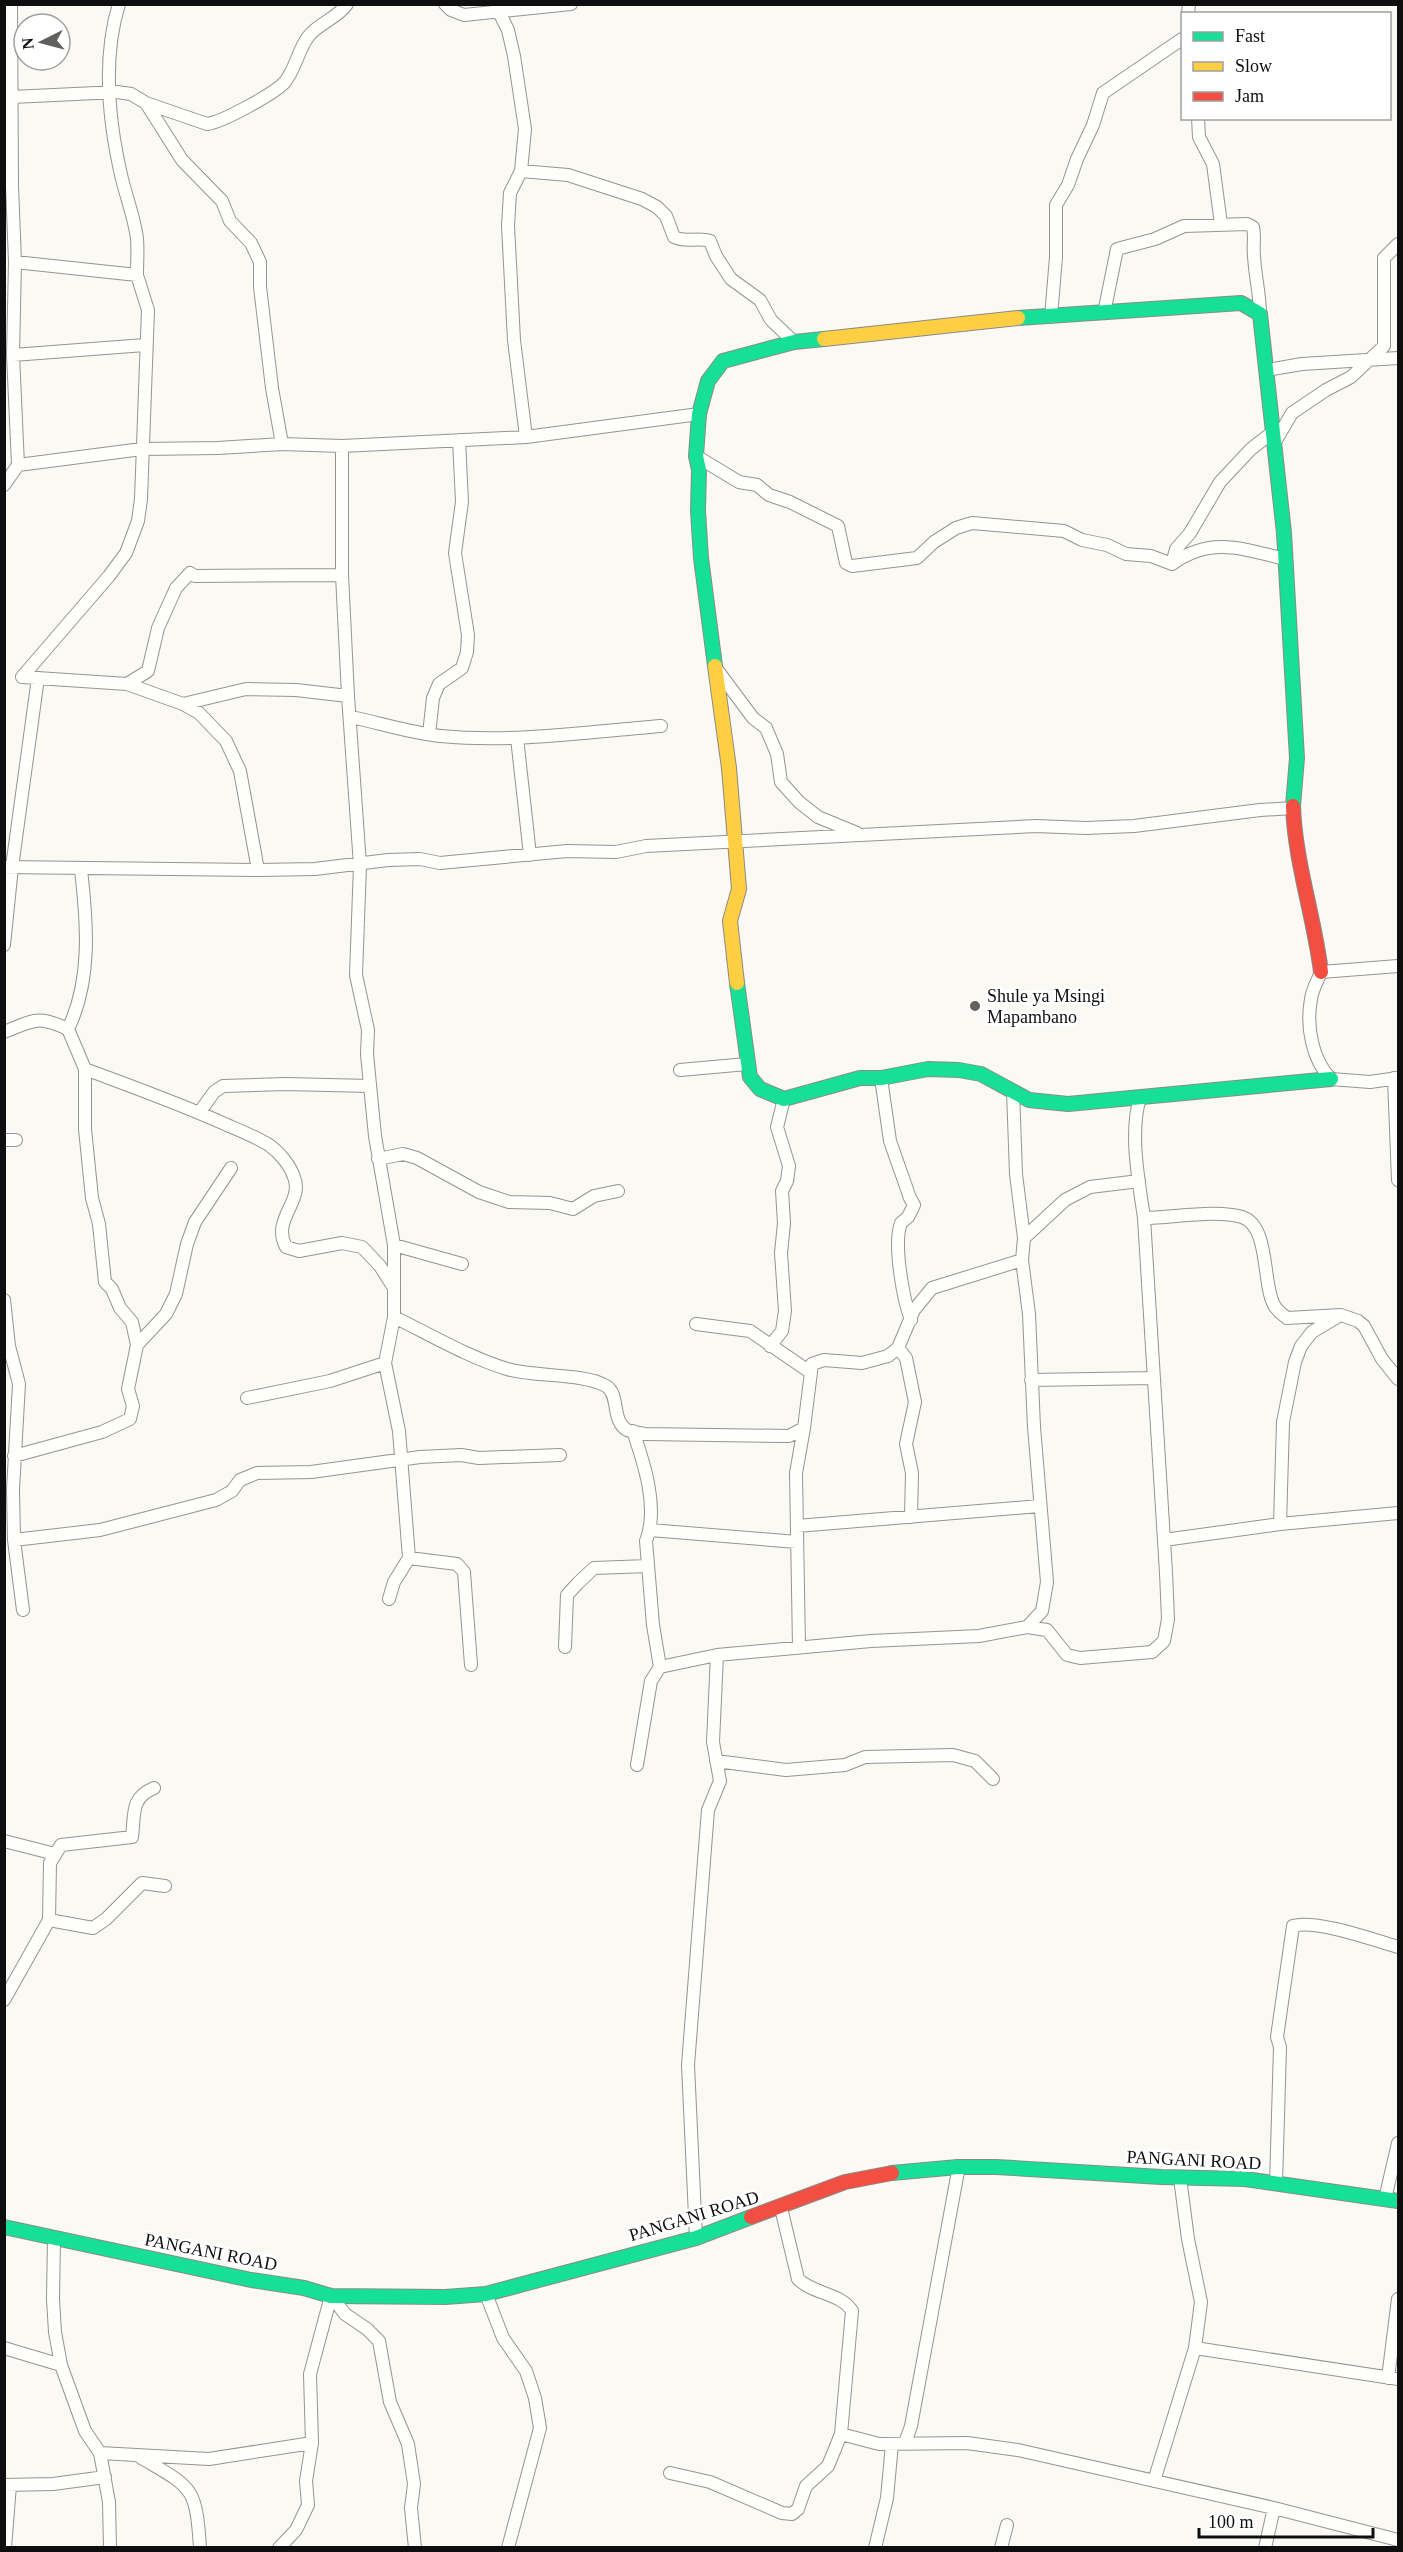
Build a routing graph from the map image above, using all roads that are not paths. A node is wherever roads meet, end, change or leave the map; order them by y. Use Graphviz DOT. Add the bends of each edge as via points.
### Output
graph roads {
  1 [pos="11,4"];
  2 [pos="119,4"];
  3 [pos="347,4"];
  4 [pos="446,4"];
  5 [pos="571,4"];
  6 [pos="498,10"];
  7 [pos="1181,40"];
  8 [pos="8,80"];
  9 [pos="114,92"];
  10 [pos="12,97"];
  11 [pos="146,104"];
  12 [pos="1198,120"];
  13 [pos="521,171"];
  14 [pos="8,186"];
  15 [pos="1221,224"];
  16 [pos="1398,244"];
  17 [pos="15,262"];
  18 [pos="137,275"];
  19 [pos="1104,312"];
  20 [pos="1260,314"];
  21 [pos="1051,317"];
  22 [pos="794,342"];
  23 [pos="145,345"];
  24 [pos="14,355"];
  25 [pos="1398,358"];
  26 [pos="1371,360"];
  27 [pos="1267,370"];
  28 [pos="699,414"];
  29 [pos="526,436"];
  30 [pos="1274,437"];
  31 [pos="459,440"];
  32 [pos="282,444"];
  33 [pos="342,446"];
  34 [pos="147,449"];
  35 [pos="696,456"];
  36 [pos="18,465"];
  37 [pos="4,485"];
  38 [pos="1285,559"];
  39 [pos="1172,564"];
  40 [pos="342,575"];
  41 [pos="716,667"];
  42 [pos="38,678"];
  43 [pos="127,684"];
  44 [pos="348,696"];
  45 [pos="183,704"];
  46 [pos="351,717"];
  47 [pos="661,726"];
  48 [pos="429,734"];
  49 [pos="517,738"];
  50 [pos="1293,808"];
  51 [pos="861,835"];
  52 [pos="735,843"];
  53 [pos="530,855"];
  54 [pos="360,865"];
  55 [pos="8,867"];
  56 [pos="81,870"];
  57 [pos="258,870"];
  58 [pos="4,945"];
  59 [pos="1398,966"];
  60 [pos="1321,972"];
  61 [pos="68,1029"];
  62 [pos="4,1032"];
  63 [pos="747,1064"];
  64 [pos="85,1069"];
  65 [pos="680,1070"];
  66 [pos="881,1078"];
  67 [pos="1396,1078"];
  68 [pos="1331,1080"];
  69 [pos="370,1086"];
  70 [pos="1014,1091"];
  71 [pos="1140,1098"];
  72 [pos="784,1099"];
  73 [pos="199,1113"];
  74 [pos="378,1159"];
  75 [pos="231,1168"];
  76 [pos="1398,1180"];
  77 [pos="1139,1181"];
  78 [pos="618,1191"];
  79 [pos="1144,1218"];
  80 [pos="1024,1238"];
  81 [pos="394,1245"];
  82 [pos="1022,1260"];
  83 [pos="462,1264"];
  84 [pos="394,1288"];
  85 [pos="4,1300"];
  86 [pos="1341,1315"];
  87 [pos="394,1317"];
  88 [pos="910,1320"];
  89 [pos="696,1324"];
  90 [pos="137,1345"];
  91 [pos="770,1346"];
  92 [pos="898,1348"];
  93 [pos="386,1363"];
  94 [pos="810,1372"];
  95 [pos="1153,1378"];
  96 [pos="1398,1379"];
  97 [pos="1031,1380"];
  98 [pos="247,1398"];
  99 [pos="804,1428"];
  100 [pos="633,1431"];
  101 [pos="560,1455"];
  102 [pos="14,1456"];
  103 [pos="402,1460"];
  104 [pos="1040,1506"];
  105 [pos="1398,1513"];
  106 [pos="911,1517"];
  107 [pos="1280,1524"];
  108 [pos="796,1526"];
  109 [pos="650,1530"];
  110 [pos="14,1540"];
  111 [pos="1164,1540"];
  112 [pos="797,1542"];
  113 [pos="409,1558"];
  114 [pos="648,1566"];
  115 [pos="389,1599"];
  116 [pos="23,1610"];
  117 [pos="1027,1627"];
  118 [pos="565,1647"];
  119 [pos="799,1647"];
  120 [pos="717,1655"];
  121 [pos="471,1665"];
  122 [pos="660,1667"];
  123 [pos="716,1761"];
  124 [pos="637,1765"];
  125 [pos="993,1779"];
  126 [pos="154,1788"];
  127 [pos="4,1841"];
  128 [pos="55,1854"];
  129 [pos="165,1886"];
  130 [pos="49,1920"];
  131 [pos="1398,1947"];
  132 [pos="4,2000"];
  133 [pos="1398,2144"];
  134 [pos="959,2166"];
  135 [pos="1180,2178"];
  136 [pos="1276,2184"];
  137 [pos="1392,2200"];
  138 [pos="781,2208"];
  139 [pos="4,2227"];
  140 [pos="54,2238"];
  141 [pos="696,2238"];
  142 [pos="486,2294"];
  143 [pos="331,2296"];
  144 [pos="1398,2299"];
  145 [pos="4,2348"];
  146 [pos="1194,2348"];
  147 [pos="61,2365"];
  148 [pos="1393,2379"];
  149 [pos="841,2434"];
  150 [pos="312,2443"];
  151 [pos="905,2443"];
  152 [pos="892,2444"];
  153 [pos="100,2453"];
  154 [pos="139,2456"];
  155 [pos="670,2473"];
  156 [pos="105,2476"];
  157 [pos="1154,2481"];
  158 [pos="7,2485"];
  159 [pos="1274,2508"];
  160 [pos="1007,2525"];
  161 [pos="1398,2540"];
  162 [pos="5,2547"];
  163 [pos="110,2547"];
  164 [pos="200,2547"];
  165 [pos="279,2547"];
  166 [pos="415,2547"];
  167 [pos="508,2547"];
  168 [pos="874,2547"];
  169 [pos="1002,2547"];
  170 [pos="1265,2547"];
  1 -- 8 [label="street"];
  2 -- 9 [label="street" via="109,50"];
  3 -- 11 [label="street" via="309,36 285,82 239,112 207,124"];
  4 -- 6 [label="street" via="464,15"];
  5 -- 6 [label="street"];
  6 -- 13 [label="street" via="514,56 525,129"];
  7 -- 21 [label="street" via="1103,93 1068,186 1056,205"];
  8 -- 10 [label="street"];
  9 -- 10 [label="street"];
  9 -- 11 [label="street" via="131,94"];
  9 -- 18 [label="street" via="122,178 137,239"];
  10 -- 14 [label="street"];
  11 -- 32 [label="street" via="182,160 222,201 230,221 251,243 260,262 272,388"];
  12 -- 15 [label="street" via="1199,137 1213,164"];
  13 -- 22 [label="street" via="568,175 657,207 666,216 676,239 710,241 731,279 760,300 771,320"];
  13 -- 29 [label="street" via="510,193 508,226 514,340"];
  14 -- 17 [label="street"];
  15 -- 19 [label="street" via="1184,226 1117,249"];
  15 -- 20 [label="street" via="1253,226"];
  16 -- 26 [label="street" via="1384,258 1384,346"];
  17 -- 18 [label="street"];
  17 -- 24 [label="street"];
  18 -- 23 [label="street" via="148,310"];
  19 -- 20 [label="street" via="1241,303"];
  19 -- 21 [label="street"];
  20 -- 27 [label="street"];
  21 -- 22 [label="street" via="967,322"];
  22 -- 28 [label="street" via="723,362 708,381"];
  23 -- 24 [label="street"];
  23 -- 34 [label="street"];
  24 -- 36 [label="street"];
  25 -- 26 [label="street"];
  26 -- 27 [label="street"];
  26 -- 30 [label="street" via="1292,413"];
  27 -- 30 [label="street"];
  28 -- 29 [label="street"];
  28 -- 35 [label="street"];
  29 -- 31 [label="street"];
  30 -- 38 [label="street"];
  30 -- 39 [label="street" via="1251,449 1220,482 1176,549"];
  31 -- 33 [label="street"];
  31 -- 48 [label="street" via="462,502 454,553 468,634 467,652 462,668 439,684 433,698"];
  32 -- 33 [label="street"];
  32 -- 34 [label="street"];
  33 -- 40 [label="street"];
  34 -- 36 [label="street"];
  34 -- 42 [label="street" via="138,521 126,553 22,677"];
  35 -- 39 [label="street" via="740,482 757,485 769,495 838,526 846,563 852,566 917,558 934,542 972,523 1064,531 1126,554 1151,556"];
  35 -- 41 [label="street" via="701,558"];
  36 -- 37 [label="street"];
  38 -- 39 [label="street" via="1212,546 1182,556"];
  38 -- 50 [label="street" via="1297,758"];
  40 -- 43 [label="street" via="190,573 176,588 158,628 148,671"];
  40 -- 44 [label="street"];
  41 -- 51 [label="street" via="753,718 766,728 777,754 781,782 818,817"];
  41 -- 52 [label="street"];
  42 -- 43 [label="street"];
  42 -- 55 [label="street"];
  43 -- 45 [label="street"];
  44 -- 45 [label="street" via="246,689"];
  44 -- 46 [label="street"];
  45 -- 57 [label="street" via="199,713 226,741 240,771"];
  46 -- 48 [label="street"];
  46 -- 54 [label="street"];
  47 -- 49 [label="street"];
  48 -- 49 [label="street"];
  49 -- 53 [label="street"];
  50 -- 51 [label="street" via="1134,826 1036,826"];
  50 -- 60 [label="street"];
  51 -- 52 [label="street"];
  52 -- 53 [label="street"];
  52 -- 63 [label="street" via="739,889 730,921"];
  53 -- 54 [label="street" via="440,863 388,860"];
  54 -- 57 [label="street"];
  54 -- 69 [label="street" via="356,975 368,1030"];
  55 -- 56 [label="street"];
  55 -- 58 [label="street"];
  56 -- 57 [label="street"];
  56 -- 61 [label="street" via="87,937 80,997"];
  59 -- 60 [label="street"];
  60 -- 68 [label="street" via="1311,998 1309,1029 1320,1068"];
  61 -- 62 [label="street" via="39,1020"];
  61 -- 64 [label="street"];
  63 -- 65 [label="street"];
  63 -- 72 [label="street" via="750,1077 760,1089"];
  64 -- 73 [label="street"];
  64 -- 90 [label="street" via="85,1129 105,1282 132,1322"];
  66 -- 70 [label="street" via="928,1069 959,1070 981,1074"];
  66 -- 72 [label="street" via="860,1078"];
  66 -- 88 [label="street" via="890,1141 915,1205 901,1223 898,1238"];
  67 -- 68 [label="street" via="1370,1082"];
  67 -- 76 [label="street"];
  68 -- 71 [label="street"];
  69 -- 73 [label="street" via="223,1086"];
  69 -- 74 [label="street"];
  70 -- 71 [label="street" via="1029,1100 1068,1104"];
  70 -- 80 [label="street" via="1016,1174"];
  71 -- 77 [label="street" via="1135,1115"];
  72 -- 91 [label="street" via="777,1127 789,1166 782,1191 785,1311 782,1331"];
  73 -- 84 [label="street" via="270,1145 283,1157 295,1178 296,1190 284,1219 282,1238 286,1247 299,1251 352,1243 362,1247 380,1266"];
  74 -- 78 [label="street" via="403,1154 417,1158 479,1192 509,1202 550,1203 573,1209 594,1197"];
  74 -- 81 [label="street"];
  75 -- 90 [label="street" via="195,1222 176,1294 166,1314"];
  77 -- 79 [label="street"];
  77 -- 80 [label="street" via="1090,1187 1065,1200"];
  79 -- 86 [label="street" via="1244,1217 1261,1238 1275,1308 1287,1318"];
  79 -- 95 [label="street"];
  80 -- 82 [label="street"];
  81 -- 83 [label="street"];
  81 -- 84 [label="street"];
  82 -- 88 [label="street" via="932,1288"];
  82 -- 97 [label="street"];
  84 -- 87 [label="street"];
  85 -- 102 [label="street" via="9,1346 19,1384"];
  86 -- 96 [label="street" via="1364,1326"];
  86 -- 107 [label="street" via="1312,1332 1295,1362 1283,1422"];
  87 -- 93 [label="street"];
  87 -- 100 [label="street" via="508,1370 607,1386 621,1423"];
  88 -- 92 [label="street"];
  89 -- 91 [label="street" via="750,1331"];
  90 -- 102 [label="street" via="128,1389 133,1406 130,1419 102,1432"];
  91 -- 94 [label="street"];
  92 -- 94 [label="street" via="888,1356 862,1362 824,1360 812,1364"];
  92 -- 106 [label="street" via="906,1358 915,1402 906,1444 912,1473"];
  93 -- 98 [label="street" via="330,1381"];
  93 -- 103 [label="street"];
  94 -- 99 [label="street"];
  95 -- 97 [label="street"];
  95 -- 111 [label="street"];
  97 -- 104 [label="street"];
  99 -- 100 [label="street" via="789,1436"];
  99 -- 108 [label="street" via="796,1473"];
  100 -- 109 [label="street" via="647,1486"];
  101 -- 103 [label="street" via="461,1455"];
  102 -- 110 [label="street"];
  103 -- 110 [label="street" via="311,1472 257,1473 240,1480 232,1491 216,1500 100,1530"];
  103 -- 113 [label="street"];
  104 -- 106 [label="street"];
  104 -- 117 [label="street" via="1047,1582 1042,1611"];
  105 -- 107 [label="street"];
  106 -- 108 [label="street"];
  107 -- 111 [label="street"];
  108 -- 112 [label="street"];
  109 -- 112 [label="street"];
  109 -- 114 [label="street" via="646,1541"];
  110 -- 116 [label="street"];
  111 -- 117 [label="street" via="1168,1619 1164,1641 1152,1652 1080,1658 1067,1655 1047,1630"];
  112 -- 119 [label="street"];
  113 -- 115 [label="street" via="397,1575"];
  113 -- 121 [label="street" via="457,1564 464,1572"];
  114 -- 118 [label="street" via="594,1568 578,1582 567,1595"];
  114 -- 122 [label="street"];
  117 -- 119 [label="street" via="979,1636"];
  119 -- 120 [label="street"];
  120 -- 122 [label="street"];
  120 -- 123 [label="street" via="713,1742"];
  122 -- 124 [label="street" via="651,1681"];
  123 -- 125 [label="street" via="786,1770 845,1765 865,1757 953,1755 975,1761"];
  123 -- 141 [label="street" via="720,1781 708,1810 688,2065"];
  126 -- 128 [label="street" via="136,1800 132,1837 74,1842 61,1845"];
  127 -- 128 [label="street"];
  128 -- 130 [label="street" via="50,1863"];
  129 -- 130 [label="street" via="142,1883 93,1928"];
  130 -- 132 [label="street"];
  131 -- 136 [label="street" via="1327,1928 1301,1923 1293,1926 1277,2037 1280,2047"];
  133 -- 137 [label="street"];
  134 -- 135 [label="street, PANGANI ROAD"];
  134 -- 138 [label="street, PANGANI ROAD" via="870,2176"];
  134 -- 151 [label="street"];
  135 -- 136 [label="street, PANGANI ROAD" via="1245,2179"];
  135 -- 146 [label="street" via="1201,2302"];
  136 -- 137 [label="street, PANGANI ROAD"];
  138 -- 141 [label="street, PANGANI ROAD"];
  138 -- 149 [label="street" via="798,2279 807,2287 846,2302 852,2311"];
  139 -- 140 [label="street, PANGANI ROAD"];
  140 -- 143 [label="street, PANGANI ROAD"];
  140 -- 147 [label="street" via="53,2300"];
  141 -- 142 [label="street, PANGANI ROAD"];
  142 -- 143 [label="street, PANGANI ROAD"];
  142 -- 167 [label="street" via="503,2338 526,2371 540,2428"];
  143 -- 150 [label="street" via="310,2374"];
  143 -- 166 [label="street" via="345,2314 379,2341 390,2402 408,2444 414,2484 411,2508"];
  144 -- 148 [label="street"];
  145 -- 147 [label="street"];
  146 -- 148 [label="street"];
  146 -- 157 [label="street"];
  147 -- 153 [label="street" via="84,2431"];
  149 -- 152 [label="street" via="864,2442"];
  149 -- 155 [label="street" via="828,2466 807,2486 792,2514 710,2482"];
  150 -- 154 [label="street" via="210,2459"];
  150 -- 165 [label="street" via="306,2481 308,2505 299,2525"];
  151 -- 152 [label="street"];
  151 -- 157 [label="street" via="967,2443 1018,2450"];
  152 -- 168 [label="street" via="887,2498"];
  153 -- 154 [label="street"];
  153 -- 156 [label="street"];
  154 -- 164 [label="street" via="183,2483 194,2498"];
  156 -- 158 [label="street" via="53,2484"];
  156 -- 163 [label="street"];
  157 -- 159 [label="street"];
  158 -- 162 [label="street"];
  159 -- 161 [label="street"];
  159 -- 170 [label="street"];
  160 -- 169 [label="street"];
}
